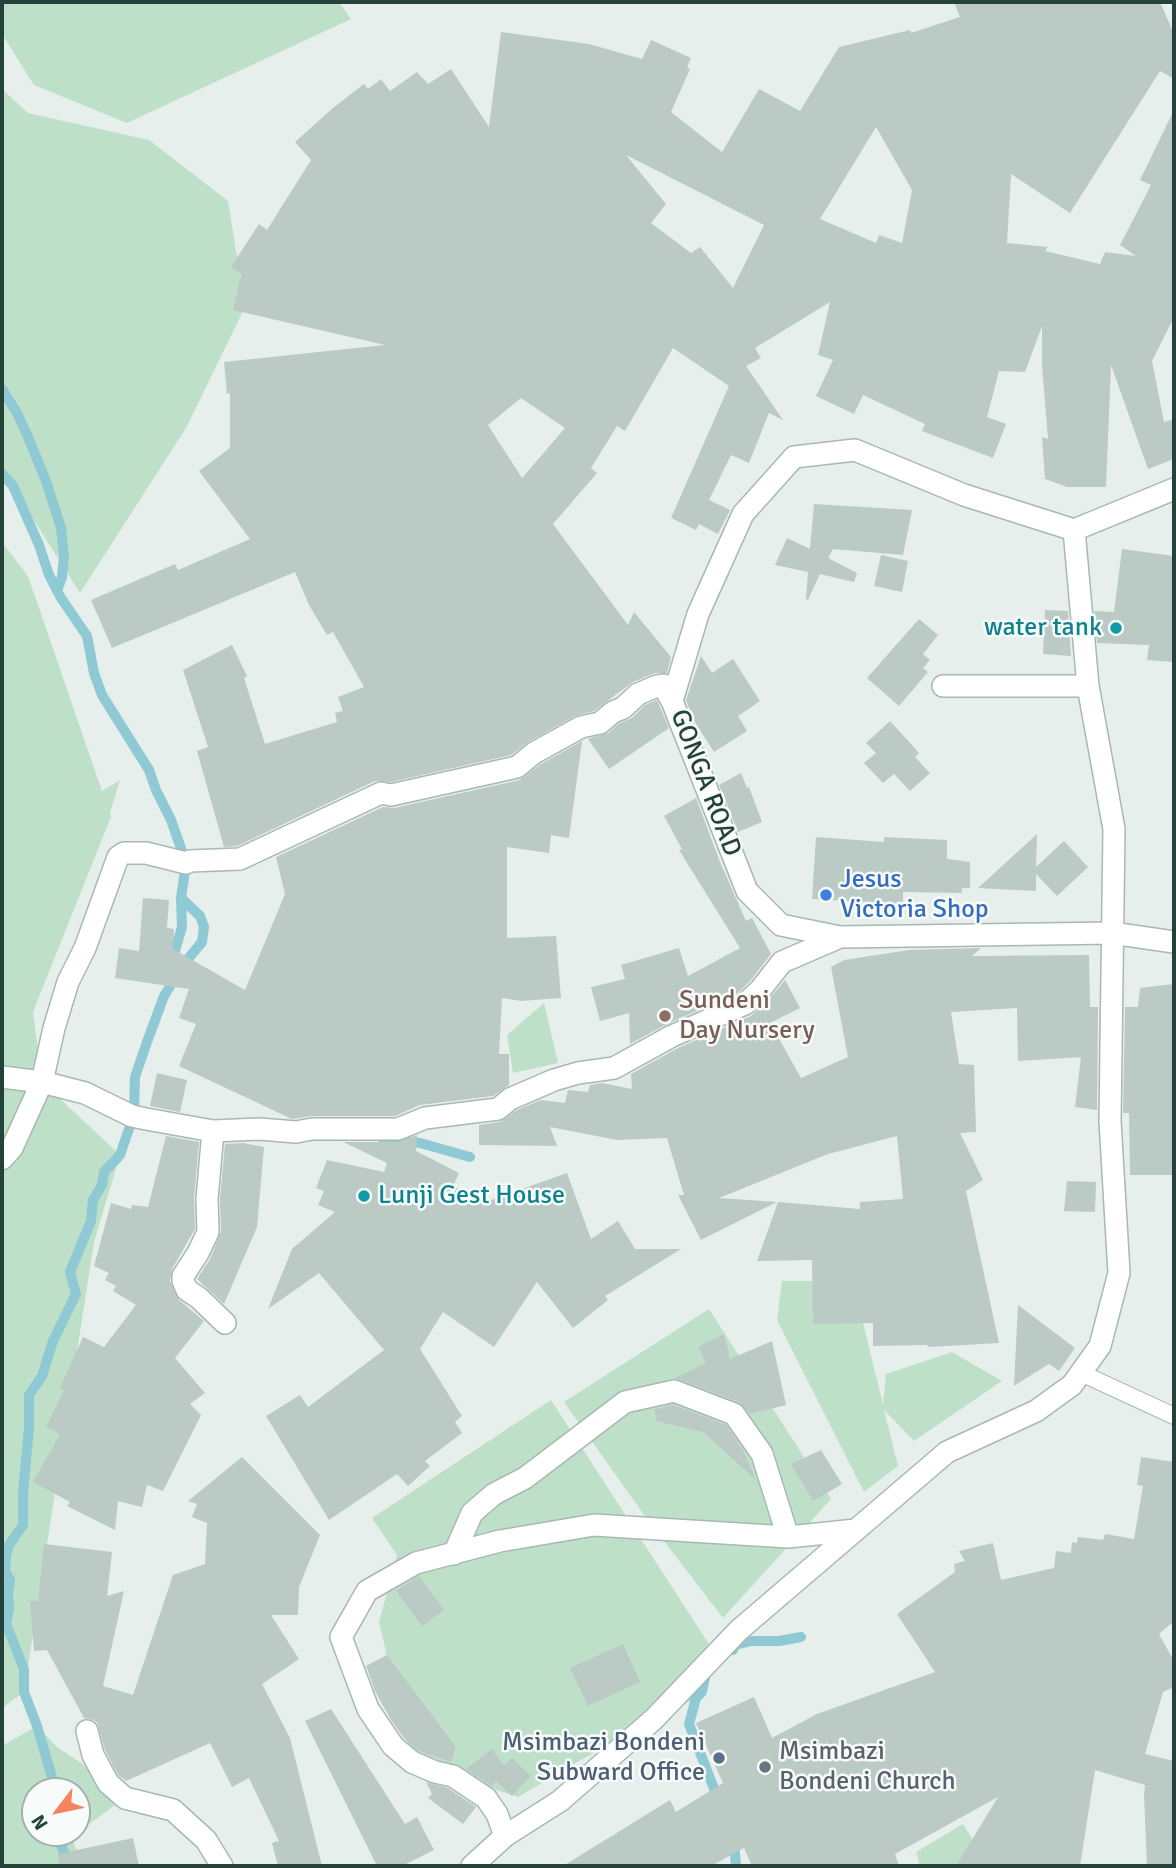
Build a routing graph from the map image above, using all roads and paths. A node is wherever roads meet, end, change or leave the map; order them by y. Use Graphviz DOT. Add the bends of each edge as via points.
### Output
graph roads {
  1 [pos="1174,489"];
  2 [pos="1074,530"];
  3 [pos="943,686"];
  4 [pos="1088,686"];
  5 [pos="672,701"];
  6 [pos="1112,933"];
  7 [pos="840,937"];
  8 [pos="1174,942"];
  9 [pos="2,1077"];
  10 [pos="42,1082"];
  11 [pos="213,1131"];
  12 [pos="2,1159"];
  13 [pos="225,1322"];
  14 [pos="1081,1373"];
  15 [pos="1174,1416"];
  16 [pos="856,1530"];
  17 [pos="788,1537"];
  18 [pos="454,1554"];
  19 [pos="87,1731"];
  20 [pos="505,1836"];
  21 [pos="222,1866"];
  22 [pos="472,1866"];
  1 -- 2 [label="street"];
  2 -- 4 [label="street"];
  2 -- 5 [label="street, GONGA ROAD" via="964,495 855,450 794,457 743,514 698,614"];
  3 -- 4 [label="street"];
  4 -- 6 [label="street" via="1114,829"];
  5 -- 7 [label="street, GONGA ROAD" via="747,891 781,925"];
  5 -- 10 [label="street" via="663,685 657,687 638,694 600,723 581,727 534,753 517,767 391,795 381,793 240,859 186,863 146,853 124,853 118,858 68,982"];
  6 -- 7 [label="street, GONGA ROAD"];
  6 -- 8 [label="street, GONGA ROAD"];
  6 -- 14 [label="street" via="1110,1121 1119,1273 1100,1346"];
  7 -- 11 [label="street" via="782,962 745,1004 614,1068 554,1080 498,1109 425,1118 398,1129"];
  9 -- 10 [label="street"];
  10 -- 11 [label="street" via="85,1093 132,1116"];
  10 -- 12 [label="street" via="12,1148"];
  11 -- 13 [label="street" via="206,1199 208,1232 183,1281 187,1290"];
  14 -- 15 [label="lane"];
  14 -- 16 [label="street" via="1036,1411 947,1452"];
  16 -- 17 [label="street"];
  16 -- 20 [label="street" via="740,1630 654,1719 560,1801"];
  17 -- 18 [label="street" via="594,1525"];
  17 -- 18 [label="street" via="762,1454 734,1414 674,1391 625,1402 525,1478 494,1494 472,1513"];
  18 -- 20 [label="street" via="416,1563 367,1591 341,1637 368,1709 393,1746 412,1762 453,1776 486,1798"];
  19 -- 21 [label="street" via="108,1783 125,1798 173,1810 206,1840"];
  20 -- 22 [label="street"];
}
